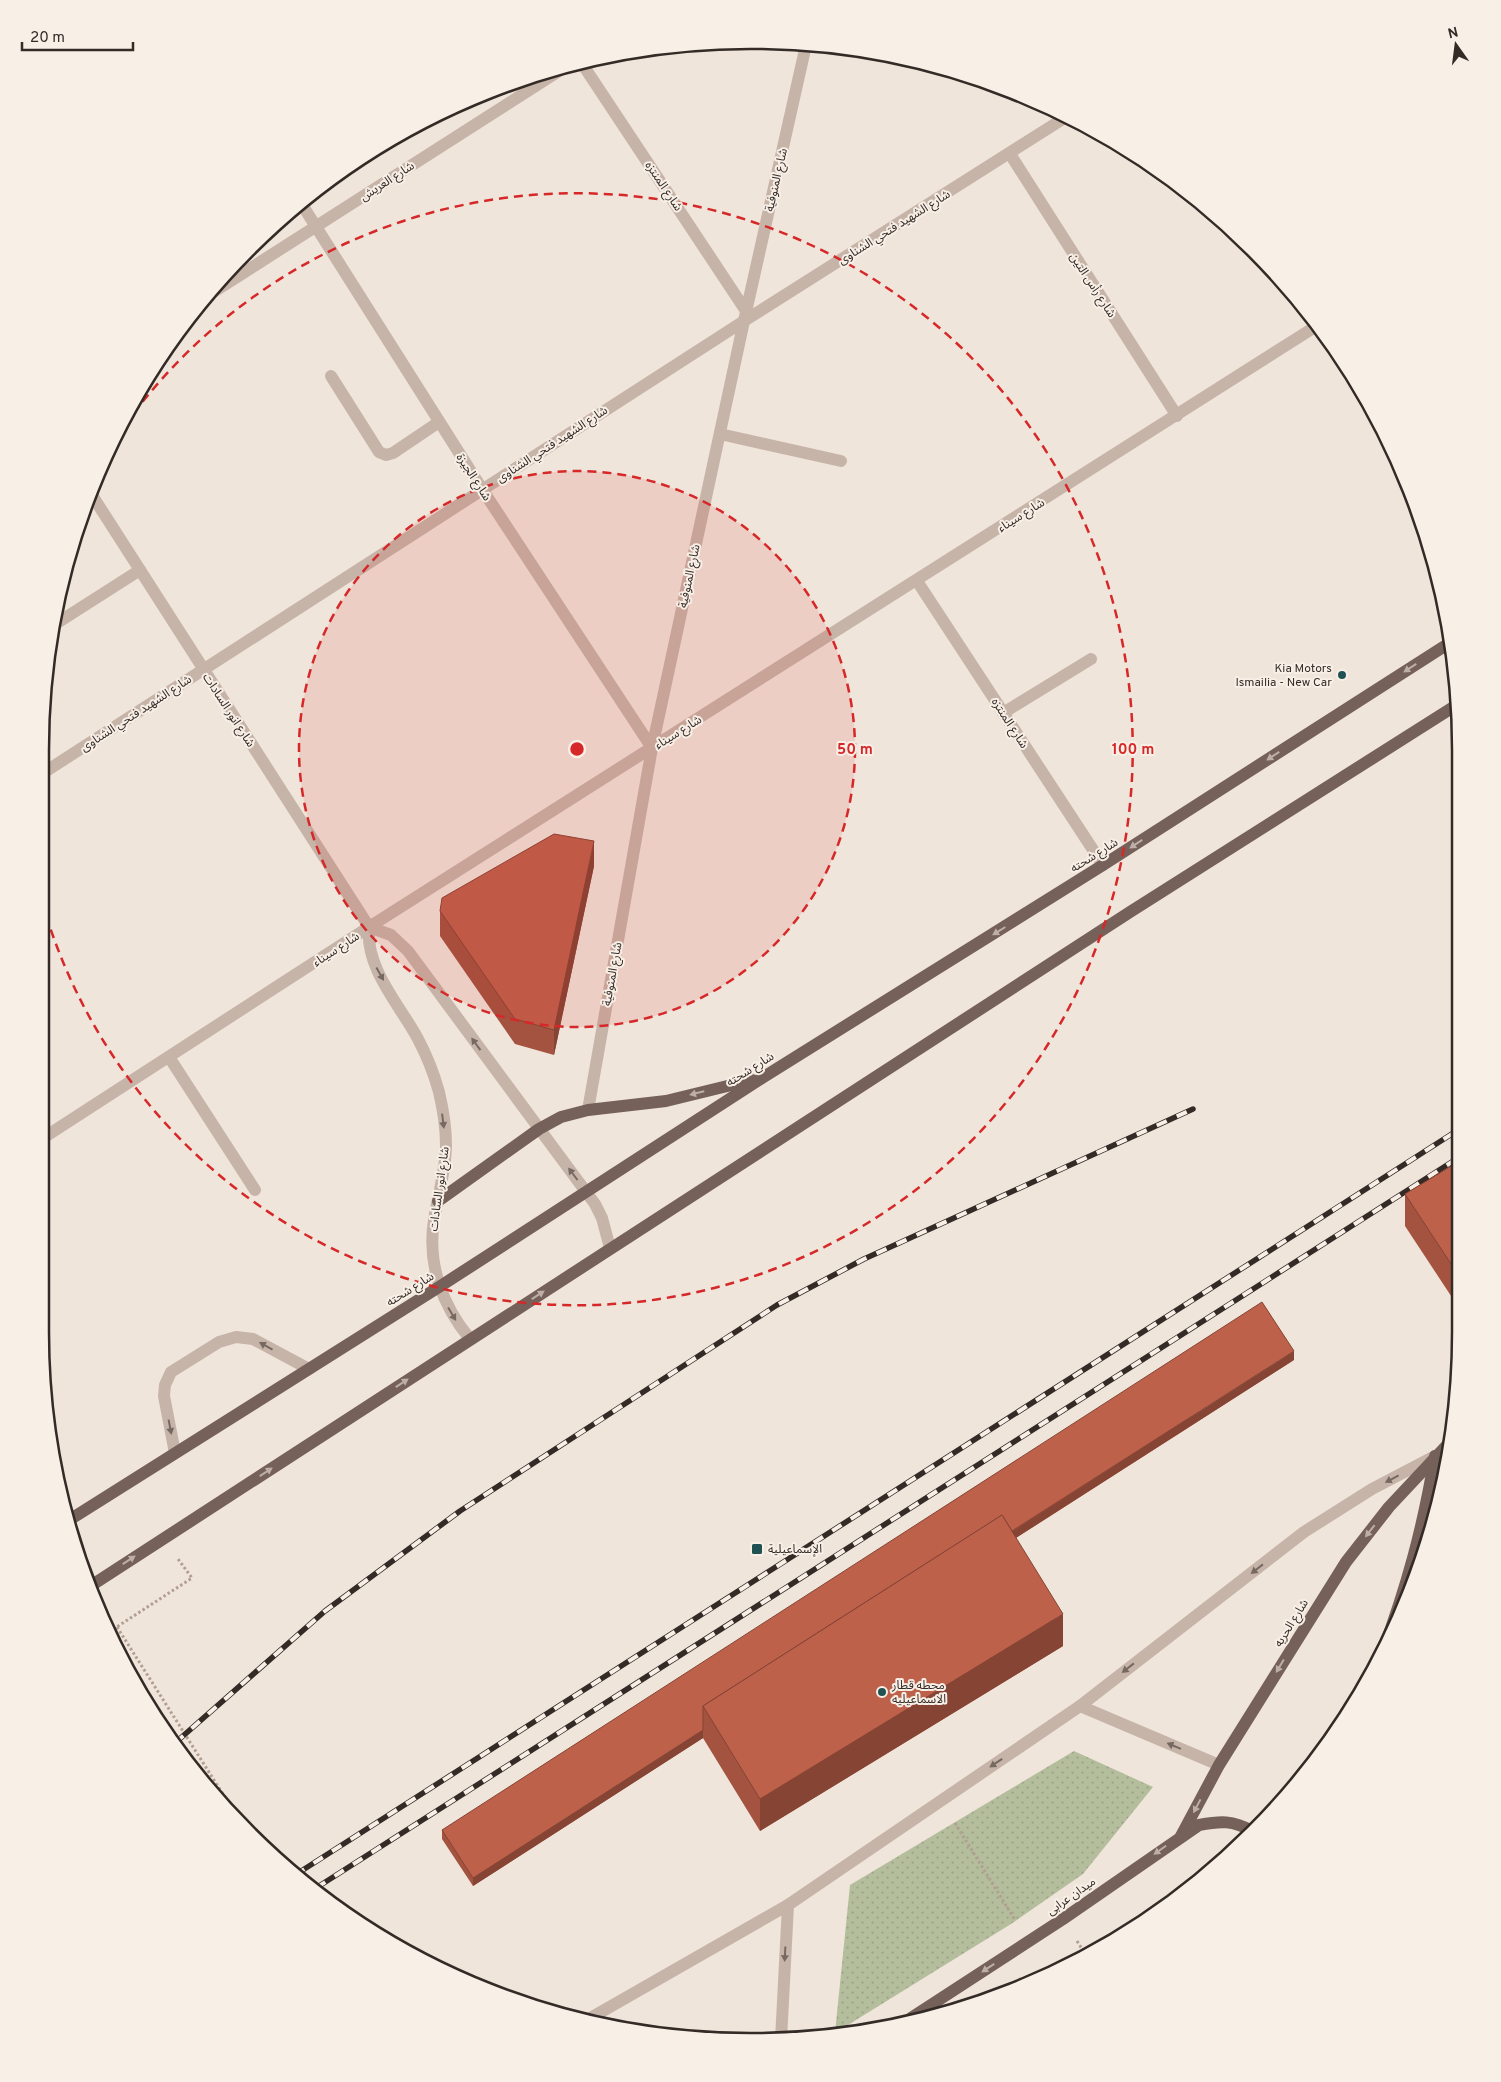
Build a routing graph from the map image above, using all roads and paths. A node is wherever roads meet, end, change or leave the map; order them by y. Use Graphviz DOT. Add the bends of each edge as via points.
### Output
graph roads {
  1 [pos="805,51"];
  2 [pos="585,69"];
  3 [pos="545,80"];
  4 [pos="1060,121"];
  5 [pos="1010,154"];
  6 [pos="305,209"];
  7 [pos="316,227"];
  8 [pos="227,283"];
  9 [pos="745,316"];
  10 [pos="1311,329"];
  11 [pos="330,376"];
  12 [pos="1177,416"];
  13 [pos="439,422"];
  14 [pos="720,434"];
  15 [pos="841,460"];
  16 [pos="482,489"];
  17 [pos="95,500"];
  18 [pos="140,570"];
  19 [pos="917,581"];
  20 [pos="61,620"];
  21 [pos="1444,646"];
  22 [pos="1091,659"];
  23 [pos="203,669"];
  24 [pos="1451,708"];
  25 [pos="1003,712"];
  26 [pos="652,748"];
  27 [pos="49,769"];
  28 [pos="1104,866"];
  29 [pos="370,927"];
  30 [pos="169,1057"];
  31 [pos="762,1078"];
  32 [pos="588,1110"];
  33 [pos="538,1129"];
  34 [pos="49,1134"];
  35 [pos="255,1190"];
  36 [pos="585,1191"];
  37 [pos="438,1200"];
  38 [pos="610,1248"];
  39 [pos="439,1287"];
  40 [pos="470,1338"];
  41 [pos="309,1369"];
  42 [pos="1442,1450"];
  43 [pos="175,1454"];
  44 [pos="1435,1456"];
  45 [pos="74,1517"];
  46 [pos="1414,1559"];
  47 [pos="192,1578"];
  48 [pos="96,1583"];
  49 [pos="117,1627"];
  50 [pos="1080,1706"];
  51 [pos="1219,1765"];
  52 [pos="222,1793"];
  53 [pos="941,1800"];
  54 [pos="1247,1828"];
  55 [pos="1182,1836"];
  56 [pos="788,1905"];
  57 [pos="1029,1942"];
  58 [pos="921,2012"];
  59 [pos="596,2016"];
  60 [pos="781,2032"];
  1 -- 9 [label="street, شارع المنوفية"];
  2 -- 9 [label="street, شارع المنتزه"];
  3 -- 7 [label="street, شارع العريش"];
  4 -- 5 [label="street, شارع الشهيد فتحي الشناوى"];
  5 -- 9 [label="street, شارع الشهيد فتحي الشناوى"];
  5 -- 12 [label="street, شارع رأس التين"];
  6 -- 7 [label="street, شارع الجيزة"];
  7 -- 8 [label="street, شارع العريش"];
  7 -- 13 [label="street, شارع الجيزة"];
  9 -- 14 [label="street, شارع المنوفية"];
  9 -- 16 [label="street, شارع الشهيد فتحي الشناوى"];
  10 -- 12 [label="street, شارع سيناء"];
  11 -- 13 [label="street" via="382,454 392,453"];
  12 -- 19 [label="street, شارع سيناء"];
  13 -- 16 [label="street, شارع الجيزة"];
  14 -- 15 [label="street"];
  14 -- 26 [label="street, شارع المنوفية"];
  16 -- 23 [label="street, شارع الشهيد فتحي الشناوى"];
  16 -- 26 [label="street, شارع الجيزة"];
  17 -- 18 [label="street, شارع انور السادات"];
  18 -- 20 [label="street"];
  18 -- 23 [label="street, شارع انور السادات"];
  19 -- 25 [label="street, شارع المنتزه"];
  19 -- 26 [label="street, شارع سيناء"];
  21 -- 28 [label="main road, شارع شحته, one-way"];
  22 -- 25 [label="street"];
  23 -- 27 [label="street, شارع الشهيد فتحي الشناوى"];
  23 -- 29 [label="street, شارع انور السادات"];
  24 -- 38 [label="main road"];
  25 -- 28 [label="street, شارع المنتزه"];
  26 -- 29 [label="street, شارع سيناء"];
  26 -- 32 [label="street, شارع المنوفية"];
  28 -- 31 [label="main road, شارع شحته, one-way"];
  29 -- 30 [label="street, شارع سيناء"];
  33 -- 29 [label="street, one-way" via="408,951 391,935"];
  29 -- 37 [label="street, شارع انور السادات, one-way" via="368,938 373,960 419,1040 438,1092 446,1146"];
  30 -- 34 [label="street, شارع سيناء"];
  30 -- 35 [label="street"];
  31 -- 32 [label="main road, one-way" via="655,1103"];
  31 -- 36 [label="main road, شارع شحته"];
  32 -- 33 [label="main road" via="561,1117"];
  36 -- 33 [label="street, one-way"];
  33 -- 37 [label="main road"];
  36 -- 38 [label="street" via="602,1218"];
  36 -- 39 [label="main road, شارع شحته"];
  37 -- 39 [label="street, شارع انور السادات" via="432,1244"];
  40 -- 38 [label="main road, one-way"];
  39 -- 40 [label="street, شارع انور السادات, one-way"];
  39 -- 41 [label="main road, شارع شحته"];
  48 -- 40 [label="main road, one-way"];
  41 -- 43 [label="main road, شارع شحته"];
  41 -- 43 [label="street, one-way" via="253,1339 236,1337 219,1342 172,1372 165,1385 164,1396"];
  42 -- 44 [label="main road, شارع الحريه"];
  43 -- 45 [label="main road, شارع شحته"];
  44 -- 46 [label="main road"];
  44 -- 50 [label="street, one-way" via="1372,1489 1304,1532"];
  44 -- 51 [label="main road, شارع الحريه, one-way" via="1346,1562"];
  47 -- 49 [label="path"];
  49 -- 52 [label="path"];
  51 -- 50 [label="street, one-way"];
  50 -- 53 [label="street, one-way"];
  51 -- 55 [label="main road, شارع الحريه, one-way"];
  53 -- 56 [label="street"];
  53 -- 57 [label="path"];
  54 -- 55 [label="main road, ميدان عرابى" via="1220,1821 1199,1825"];
  55 -- 57 [label="main road, ميدان عرابى, one-way"];
  56 -- 59 [label="street"];
  56 -- 60 [label="street, one-way"];
  57 -- 58 [label="main road, ميدان عرابى, one-way"];
}
